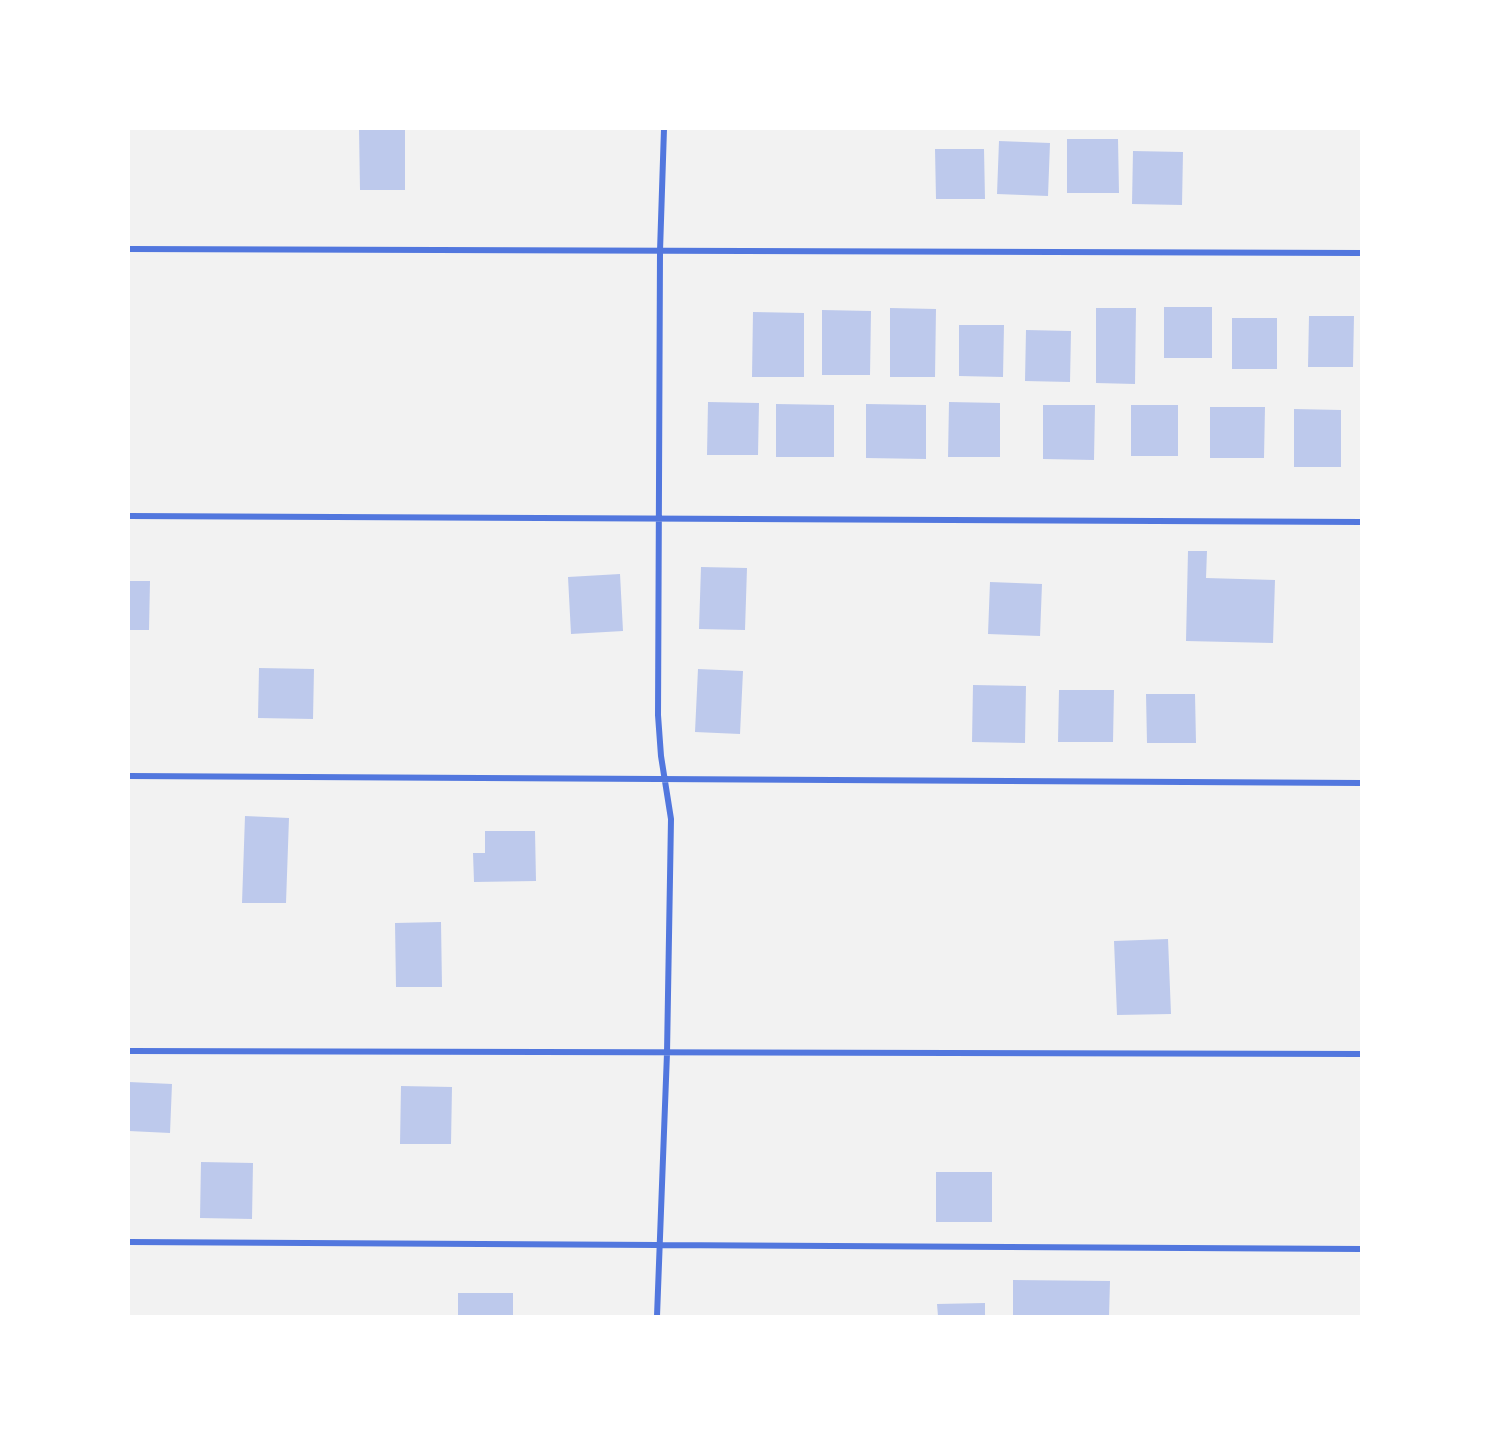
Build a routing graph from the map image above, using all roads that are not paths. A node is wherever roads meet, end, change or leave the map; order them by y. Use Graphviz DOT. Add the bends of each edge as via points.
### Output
graph roads {
  1 [pos="664,129"];
  2 [pos="129,249"];
  3 [pos="660,251"];
  4 [pos="1361,253"];
  5 [pos="129,516"];
  6 [pos="658,519"];
  7 [pos="1361,522"];
  8 [pos="129,776"];
  9 [pos="666,780"];
  10 [pos="1361,783"];
  11 [pos="129,1051"];
  12 [pos="667,1053"];
  13 [pos="1361,1054"];
  14 [pos="129,1242"];
  15 [pos="659,1245"];
  16 [pos="1361,1249"];
  17 [pos="657,1316"];
  1 -- 3 [label="street"];
  2 -- 3 [label="street"];
  3 -- 4 [label="street"];
  3 -- 6 [label="street"];
  5 -- 6 [label="street"];
  6 -- 7 [label="street"];
  6 -- 9 [label="street" via="657,715"];
  8 -- 9 [label="street"];
  9 -- 10 [label="street"];
  9 -- 12 [label="street" via="671,819"];
  11 -- 12 [label="street"];
  12 -- 13 [label="street"];
  12 -- 15 [label="street"];
  14 -- 15 [label="street"];
  15 -- 16 [label="street"];
  15 -- 17 [label="street"];
}
